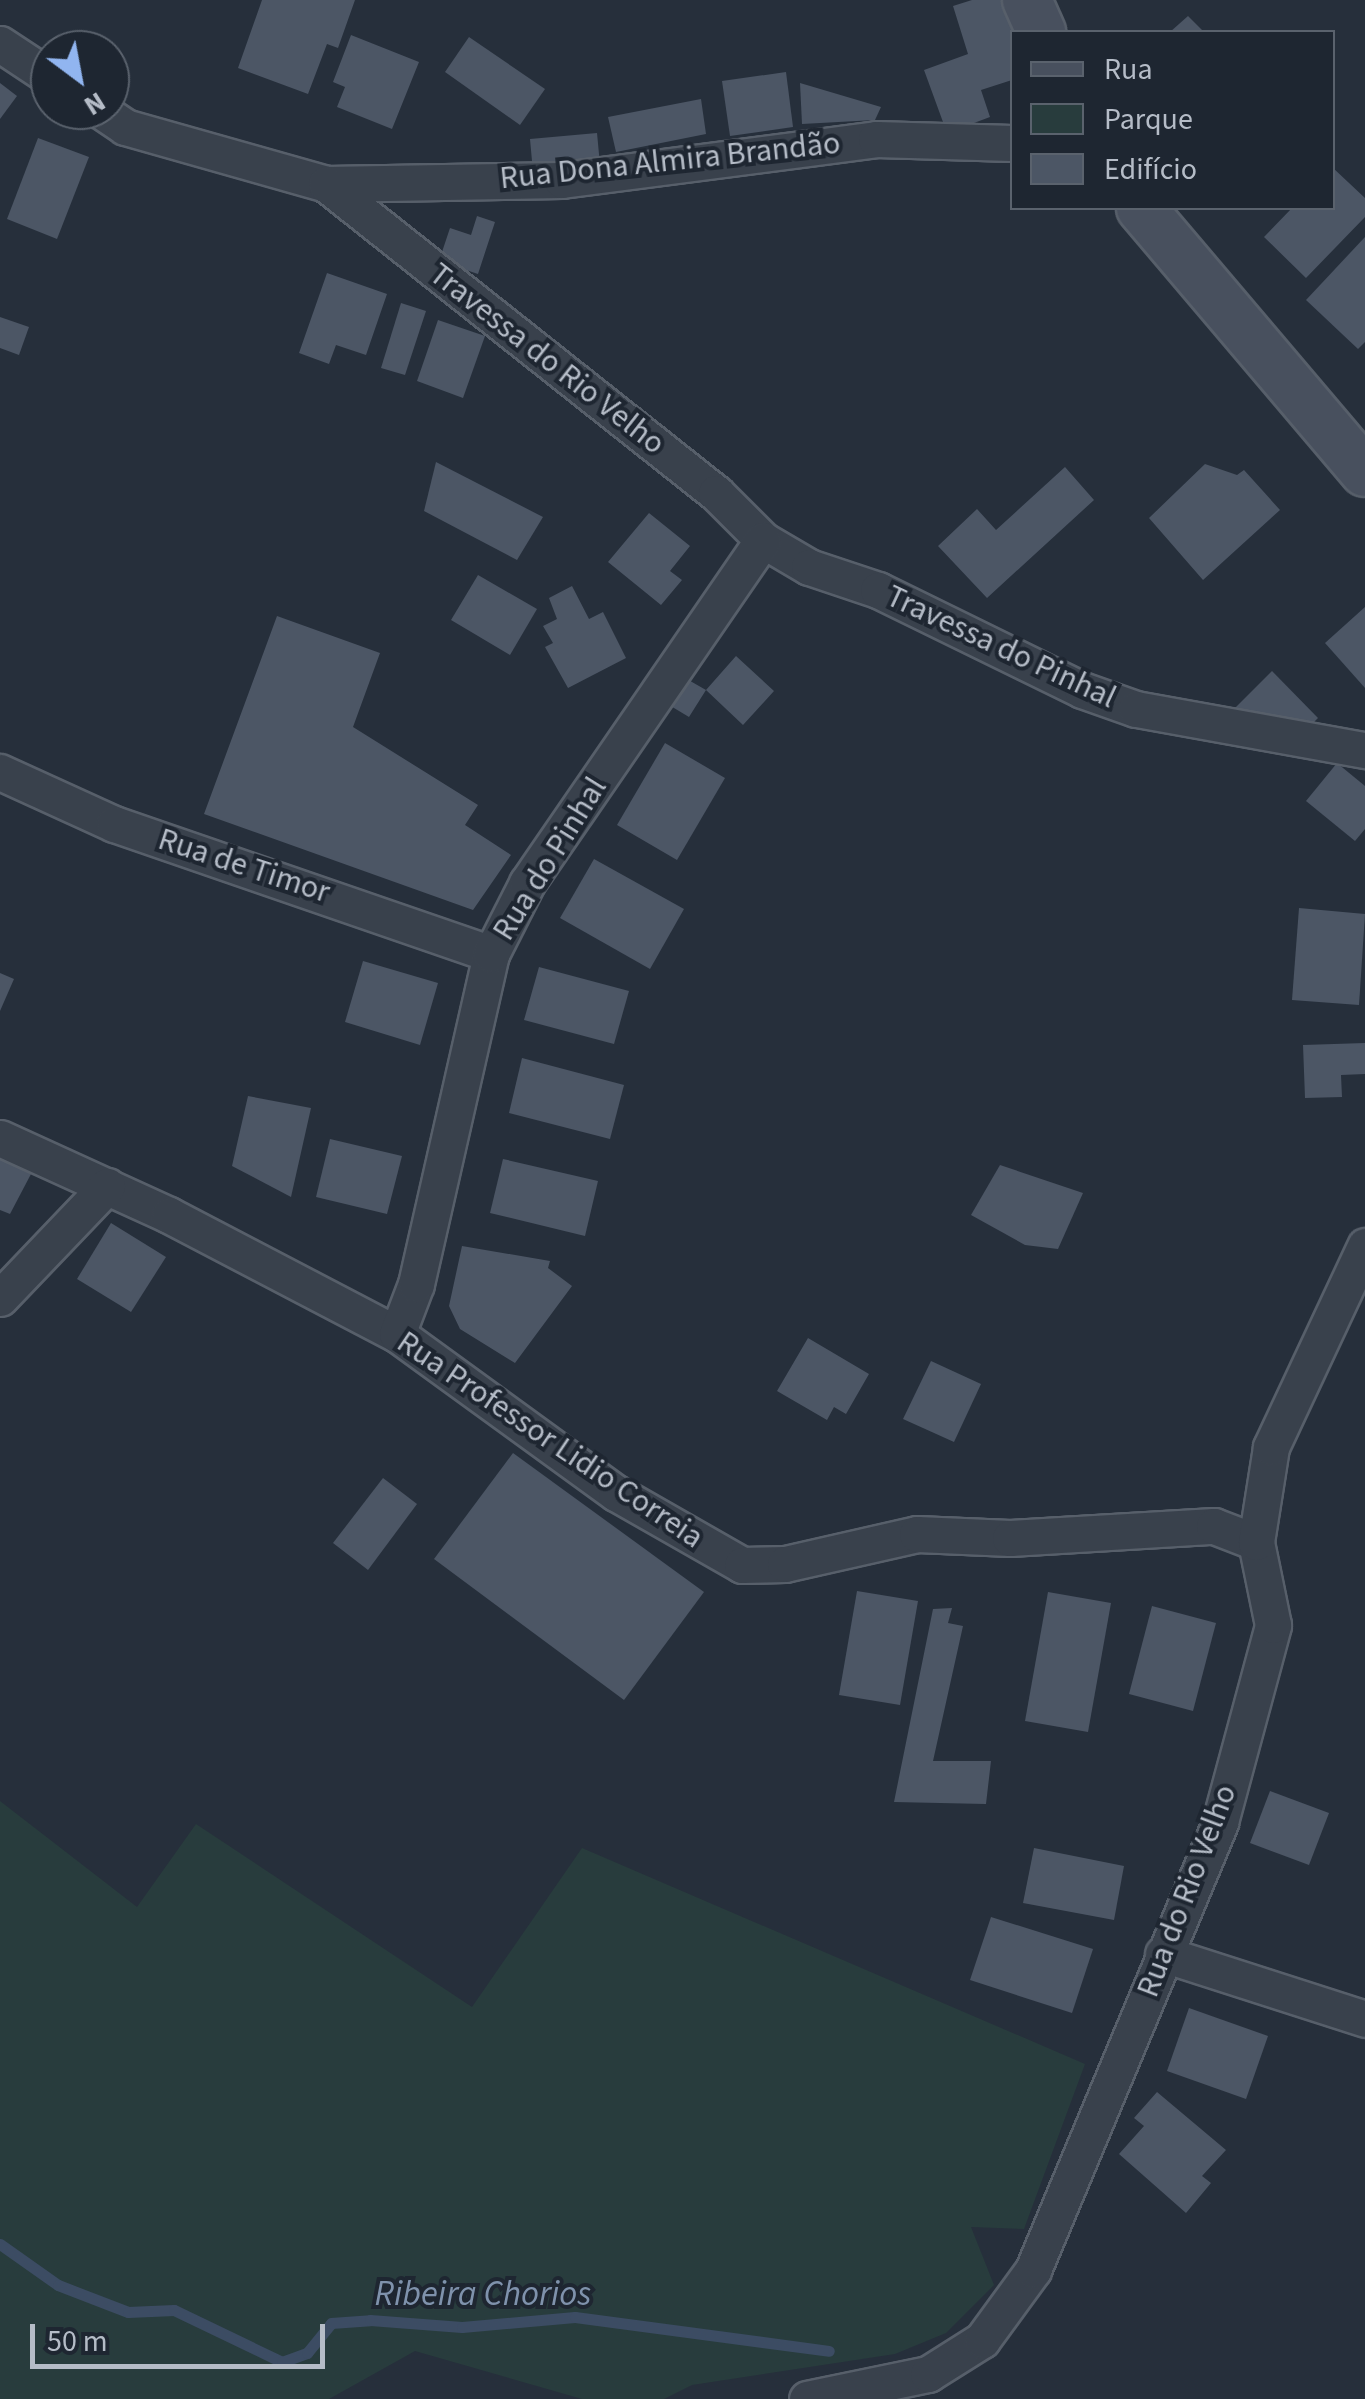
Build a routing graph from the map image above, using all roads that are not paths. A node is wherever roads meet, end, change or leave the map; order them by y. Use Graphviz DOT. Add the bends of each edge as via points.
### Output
graph roads {
  1 [pos="1027,0"];
  2 [pos="1040,30"];
  3 [pos="0,44"];
  4 [pos="30,64"];
  5 [pos="130,128"];
  6 [pos="1010,143"];
  7 [pos="326,184"];
  8 [pos="1143,210"];
  9 [pos="1365,472"];
  10 [pos="763,540"];
  11 [pos="1365,750"];
  12 [pos="0,772"];
  13 [pos="492,954"];
  14 [pos="0,1138"];
  15 [pos="106,1186"];
  16 [pos="1365,1246"];
  17 [pos="0,1298"];
  18 [pos="396,1334"];
  19 [pos="1256,1542"];
  20 [pos="1163,1954"];
  21 [pos="1365,2020"];
  22 [pos="807,2399"];
  1 -- 2 [label="main road"];
  3 -- 4 [label="street"];
  5 -- 7 [label="street, Rua Dona Almira Brandão"];
  6 -- 7 [label="street, Rua Dona Almira Brandão" via="876,139 562,180"];
  7 -- 10 [label="street, Travessa do Rio Velho" via="716,493"];
  8 -- 9 [label="main road"];
  10 -- 11 [label="street, Travessa do Pinhal" via="1082,690 1154,712"];
  10 -- 13 [label="street, Rua do Pinhal" via="527,882"];
  12 -- 13 [label="street, Rua de Timor" via="114,824"];
  13 -- 18 [label="street, Rua do Pinhal" via="416,1284"];
  14 -- 15 [label="street, Rua Professor Lidio Correia"];
  15 -- 17 [label="street"];
  15 -- 18 [label="street, Rua Professor Lidio Correia"];
  16 -- 19 [label="street, Rua do Rio Velho" via="1271,1447"];
  18 -- 19 [label="street, Rua Professor Lidio Correia" via="616,1492 742,1564 785,1564 917,1534 1010,1538 1214,1526"];
  19 -- 20 [label="street, Rua do Rio Velho" via="1273,1625 1220,1822"];
  20 -- 21 [label="street"];
  20 -- 22 [label="street, Rua do Rio Velho" via="1034,2270 982,2340 928,2374"];
}
